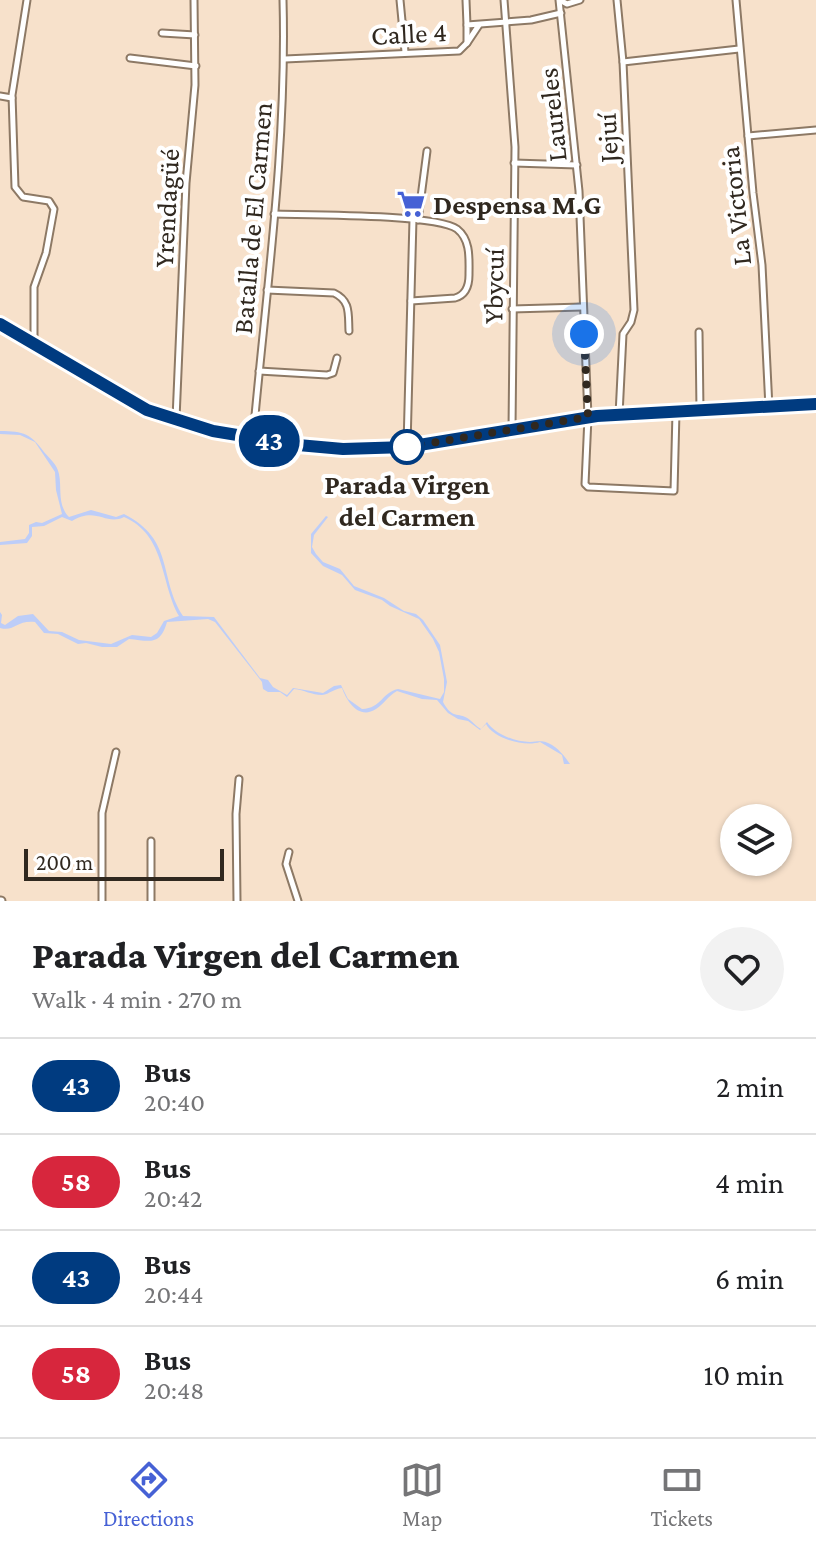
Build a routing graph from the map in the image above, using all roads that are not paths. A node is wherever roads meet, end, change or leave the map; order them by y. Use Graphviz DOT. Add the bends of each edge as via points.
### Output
graph roads {
  1 [pos="27,0"];
  2 [pos="194,0"];
  3 [pos="283,0"];
  4 [pos="400,0"];
  5 [pos="466,0"];
  6 [pos="504,0"];
  7 [pos="560,0"];
  8 [pos="580,0"];
  9 [pos="617,0"];
  10 [pos="736,0"];
  11 [pos="561,13"];
  12 [pos="505,20"];
  13 [pos="480,24"];
  14 [pos="467,25"];
  15 [pos="162,33"];
  16 [pos="195,35"];
  17 [pos="467,43"];
  18 [pos="739,49"];
  19 [pos="405,52"];
  20 [pos="130,58"];
  21 [pos="285,59"];
  22 [pos="623,62"];
  23 [pos="196,66"];
  24 [pos="0,96"];
  25 [pos="12,98"];
  26 [pos="816,130"];
  27 [pos="748,136"];
  28 [pos="427,151"];
  29 [pos="514,163"];
  30 [pos="577,165"];
  31 [pos="274,214"];
  32 [pos="415,220"];
  33 [pos="267,290"];
  34 [pos="411,301"];
  35 [pos="582,307"];
  36 [pos="512,309"];
  37 [pos="0,324"];
  38 [pos="349,331"];
  39 [pos="699,332"];
  40 [pos="34,344"];
  41 [pos="337,358"];
  42 [pos="259,371"];
  43 [pos="816,404"];
  44 [pos="769,408"];
  45 [pos="700,411"];
  46 [pos="676,412"];
  47 [pos="619,415"];
  48 [pos="588,417"];
  49 [pos="176,419"];
  50 [pos="512,429"];
  51 [pos="253,438"];
  52 [pos="407,447"];
  53 [pos="116,752"];
  54 [pos="239,779"];
  55 [pos="151,841"];
  56 [pos="289,852"];
  57 [pos="102,901"];
  58 [pos="151,901"];
  59 [pos="237,901"];
  60 [pos="298,901"];
  1 -- 25 [label="street"];
  2 -- 16 [label="street, Yrendagüé"];
  3 -- 21 [label="street, Batalla de El Carmen"];
  4 -- 19 [label="street"];
  5 -- 14 [label="street"];
  6 -- 12 [label="street, Ybycuí"];
  7 -- 8 [label="street"];
  7 -- 11 [label="street, Laureles"];
  9 -- 22 [label="street, Jejuí"];
  10 -- 18 [label="street, La Victoria"];
  11 -- 12 [label="street, Calle 4"];
  11 -- 30 [label="street, Laureles"];
  12 -- 13 [label="street, Calle 4"];
  12 -- 29 [label="street, Ybycuí"];
  13 -- 14 [label="street, Calle 4"];
  13 -- 17 [label="street"];
  14 -- 17 [label="street, Calle 4"];
  15 -- 16 [label="street"];
  16 -- 23 [label="street, Yrendagüé"];
  17 -- 19 [label="street, Calle 4" via="459,51"];
  18 -- 22 [label="street"];
  18 -- 27 [label="street, La Victoria"];
  19 -- 21 [label="street, Calle 4"];
  20 -- 23 [label="street"];
  21 -- 31 [label="street, Batalla de El Carmen"];
  22 -- 47 [label="street, Jejuí" via="634,310 623,334"];
  23 -- 49 [label="street, Yrendagüé"];
  24 -- 25 [label="street"];
  25 -- 40 [label="street" via="15,190 23,197 49,201 54,209 34,287"];
  26 -- 27 [label="street"];
  27 -- 44 [label="street, La Victoria" via="762,265"];
  28 -- 32 [label="street"];
  29 -- 30 [label="street"];
  29 -- 36 [label="street, Ybycuí"];
  30 -- 35 [label="street, Laureles"];
  31 -- 32 [label="street"];
  31 -- 33 [label="street, Batalla de El Carmen"];
  32 -- 34 [label="street"];
  32 -- 34 [label="street" via="441,222 460,231 469,252 469,281 461,297"];
  33 -- 38 [label="street" via="343,297"];
  33 -- 42 [label="street, Batalla de El Carmen"];
  34 -- 52 [label="street"];
  35 -- 36 [label="street"];
  35 -- 48 [label="street, Laureles"];
  36 -- 50 [label="street, Ybycuí"];
  37 -- 40 [label="main road"];
  39 -- 45 [label="street"];
  40 -- 49 [label="main road" via="147,410"];
  41 -- 42 [label="street" via="336,368 327,375"];
  42 -- 51 [label="street, Batalla de El Carmen"];
  43 -- 44 [label="main road"];
  44 -- 45 [label="main road"];
  45 -- 46 [label="main road"];
  46 -- 47 [label="main road"];
  46 -- 48 [label="street, Laureles" via="671,492 588,487"];
  47 -- 48 [label="main road"];
  48 -- 50 [label="main road"];
  49 -- 51 [label="main road"];
  50 -- 52 [label="main road"];
  51 -- 52 [label="main road" via="343,449"];
  53 -- 57 [label="street" via="102,813"];
  54 -- 59 [label="street"];
  55 -- 58 [label="street"];
  56 -- 60 [label="street" via="286,864"];
}
